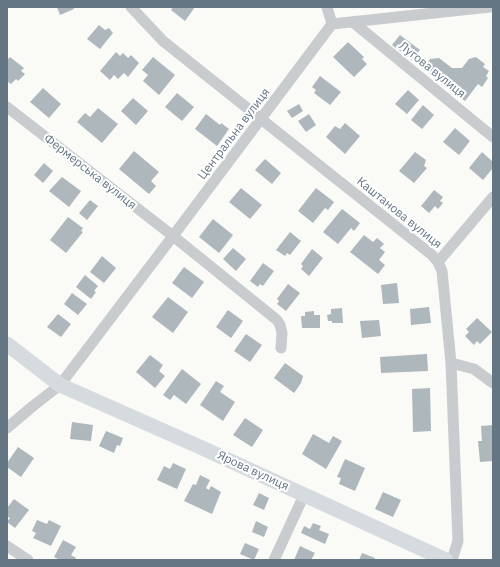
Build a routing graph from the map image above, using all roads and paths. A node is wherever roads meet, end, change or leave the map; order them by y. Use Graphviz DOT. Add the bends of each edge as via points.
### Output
graph roads {
  1 [pos="131,7"];
  2 [pos="327,7"];
  3 [pos="490,7"];
  4 [pos="354,23"];
  5 [pos="332,24"];
  6 [pos="7,107"];
  7 [pos="261,120"];
  8 [pos="493,137"];
  9 [pos="493,197"];
  10 [pos="173,236"];
  11 [pos="438,262"];
  12 [pos="7,344"];
  13 [pos="281,348"];
  14 [pos="451,363"];
  15 [pos="493,383"];
  16 [pos="60,385"];
  17 [pos="7,428"];
  18 [pos="304,495"];
  19 [pos="7,546"];
  20 [pos="28,560"];
  21 [pos="274,560"];
  22 [pos="446,560"];
  23 [pos="452,560"];
  1 -- 7 [label="street, Каштанова вулиця" via="163,41"];
  2 -- 5 [label="street"];
  3 -- 4 [label="street"];
  4 -- 5 [label="street"];
  4 -- 8 [label="street, Лугова вулиця"];
  5 -- 7 [label="street, Центральна вулиця"];
  6 -- 10 [label="street, Фермерська вулиця"];
  7 -- 10 [label="street, Центральна вулиця"];
  7 -- 11 [label="street, Каштанова вулиця"];
  9 -- 11 [label="street"];
  10 -- 13 [label="street, Фермерська вулиця" via="277,320 282,333"];
  10 -- 16 [label="street, Центральна вулиця"];
  11 -- 14 [label="street, Каштанова вулиця" via="442,271"];
  12 -- 16 [label="main road"];
  14 -- 15 [label="street" via="474,369"];
  14 -- 23 [label="street, Каштанова вулиця" via="458,541"];
  16 -- 17 [label="street, Центральна вулиця"];
  16 -- 18 [label="main road, Ярова вулиця"];
  18 -- 21 [label="street"];
  18 -- 22 [label="main road, Ярова вулиця"];
  19 -- 20 [label="street"];
}
